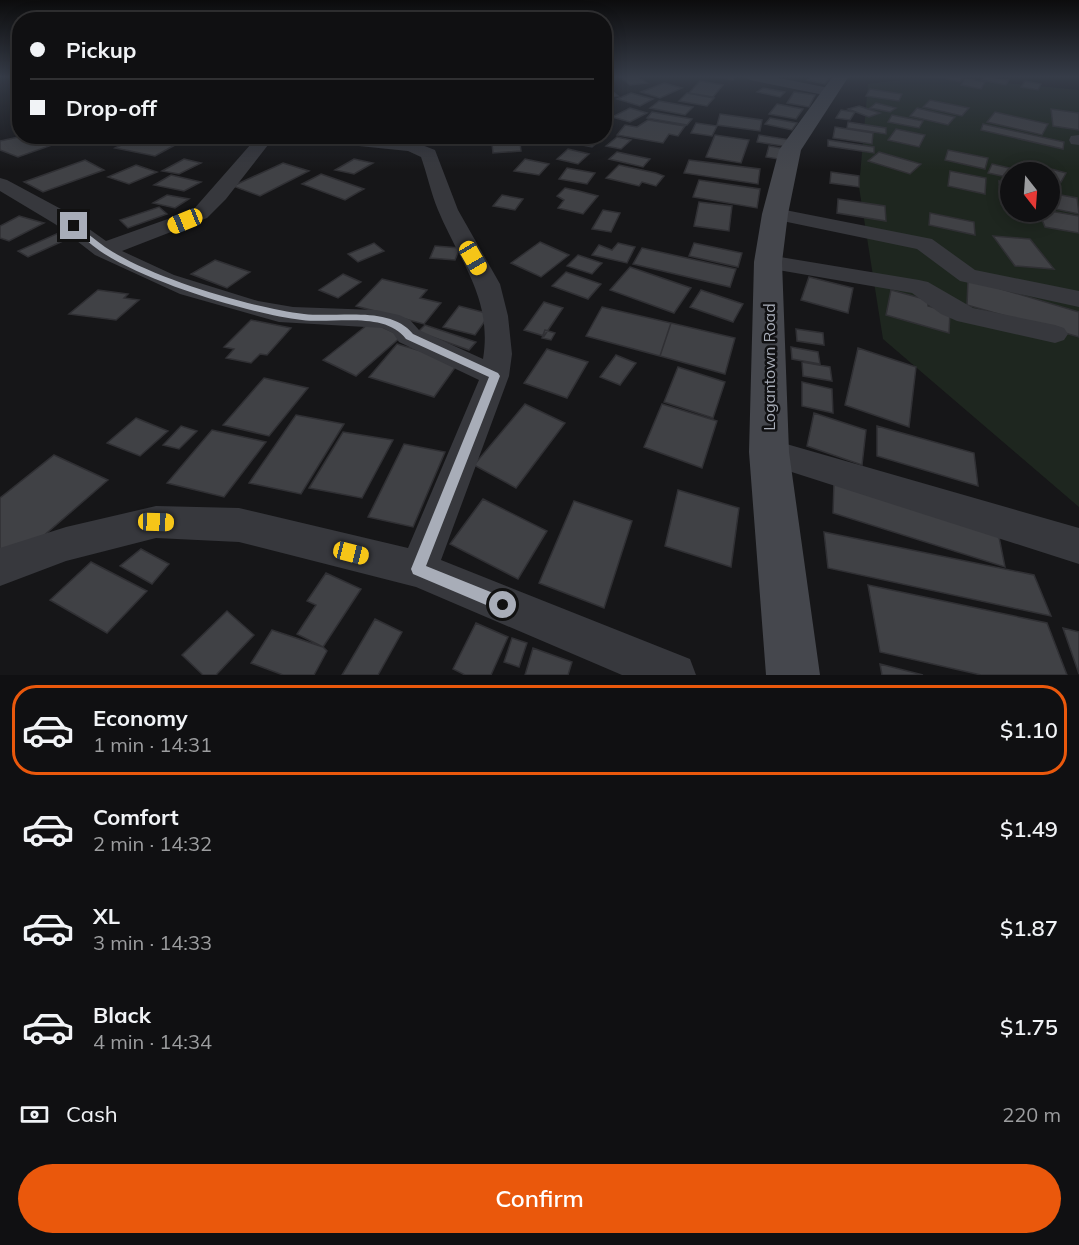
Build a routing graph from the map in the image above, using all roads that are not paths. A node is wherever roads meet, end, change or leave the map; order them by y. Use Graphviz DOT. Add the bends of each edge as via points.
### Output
graph roads {
  1 [pos="819,108"];
  2 [pos="260,144"];
  3 [pos="391,144"];
  4 [pos="0,184"];
  5 [pos="775,214"];
  6 [pos="103,249"];
  7 [pos="768,262"];
  8 [pos="1079,299"];
  9 [pos="1054,334"];
  10 [pos="495,376"];
  11 [pos="769,452"];
  12 [pos="1079,546"];
  13 [pos="0,567"];
  14 [pos="418,569"];
  15 [pos="674,675"];
  16 [pos="793,675"];
  1 -- 5 [label="street, Logantown Road" via="790,150"];
  2 -- 6 [label="street" via="200,214"];
  3 -- 10 [label="street" via="412,146 429,154 448,210 489,284 498,354"];
  4 -- 6 [label="street" via="74,226"];
  5 -- 7 [label="street, Logantown Road"];
  5 -- 8 [label="street" via="924,244 968,276"];
  6 -- 10 [label="street" via="146,271 247,306 312,318 355,317 401,326 409,336"];
  7 -- 9 [label="street" via="919,286 966,315"];
  7 -- 11 [label="street, Logantown Road"];
  10 -- 14 [label="street"];
  11 -- 12 [label="street"];
  11 -- 16 [label="street, Logantown Road"];
  13 -- 14 [label="street" via="66,544 156,522 239,525"];
  14 -- 15 [label="street"];
}
